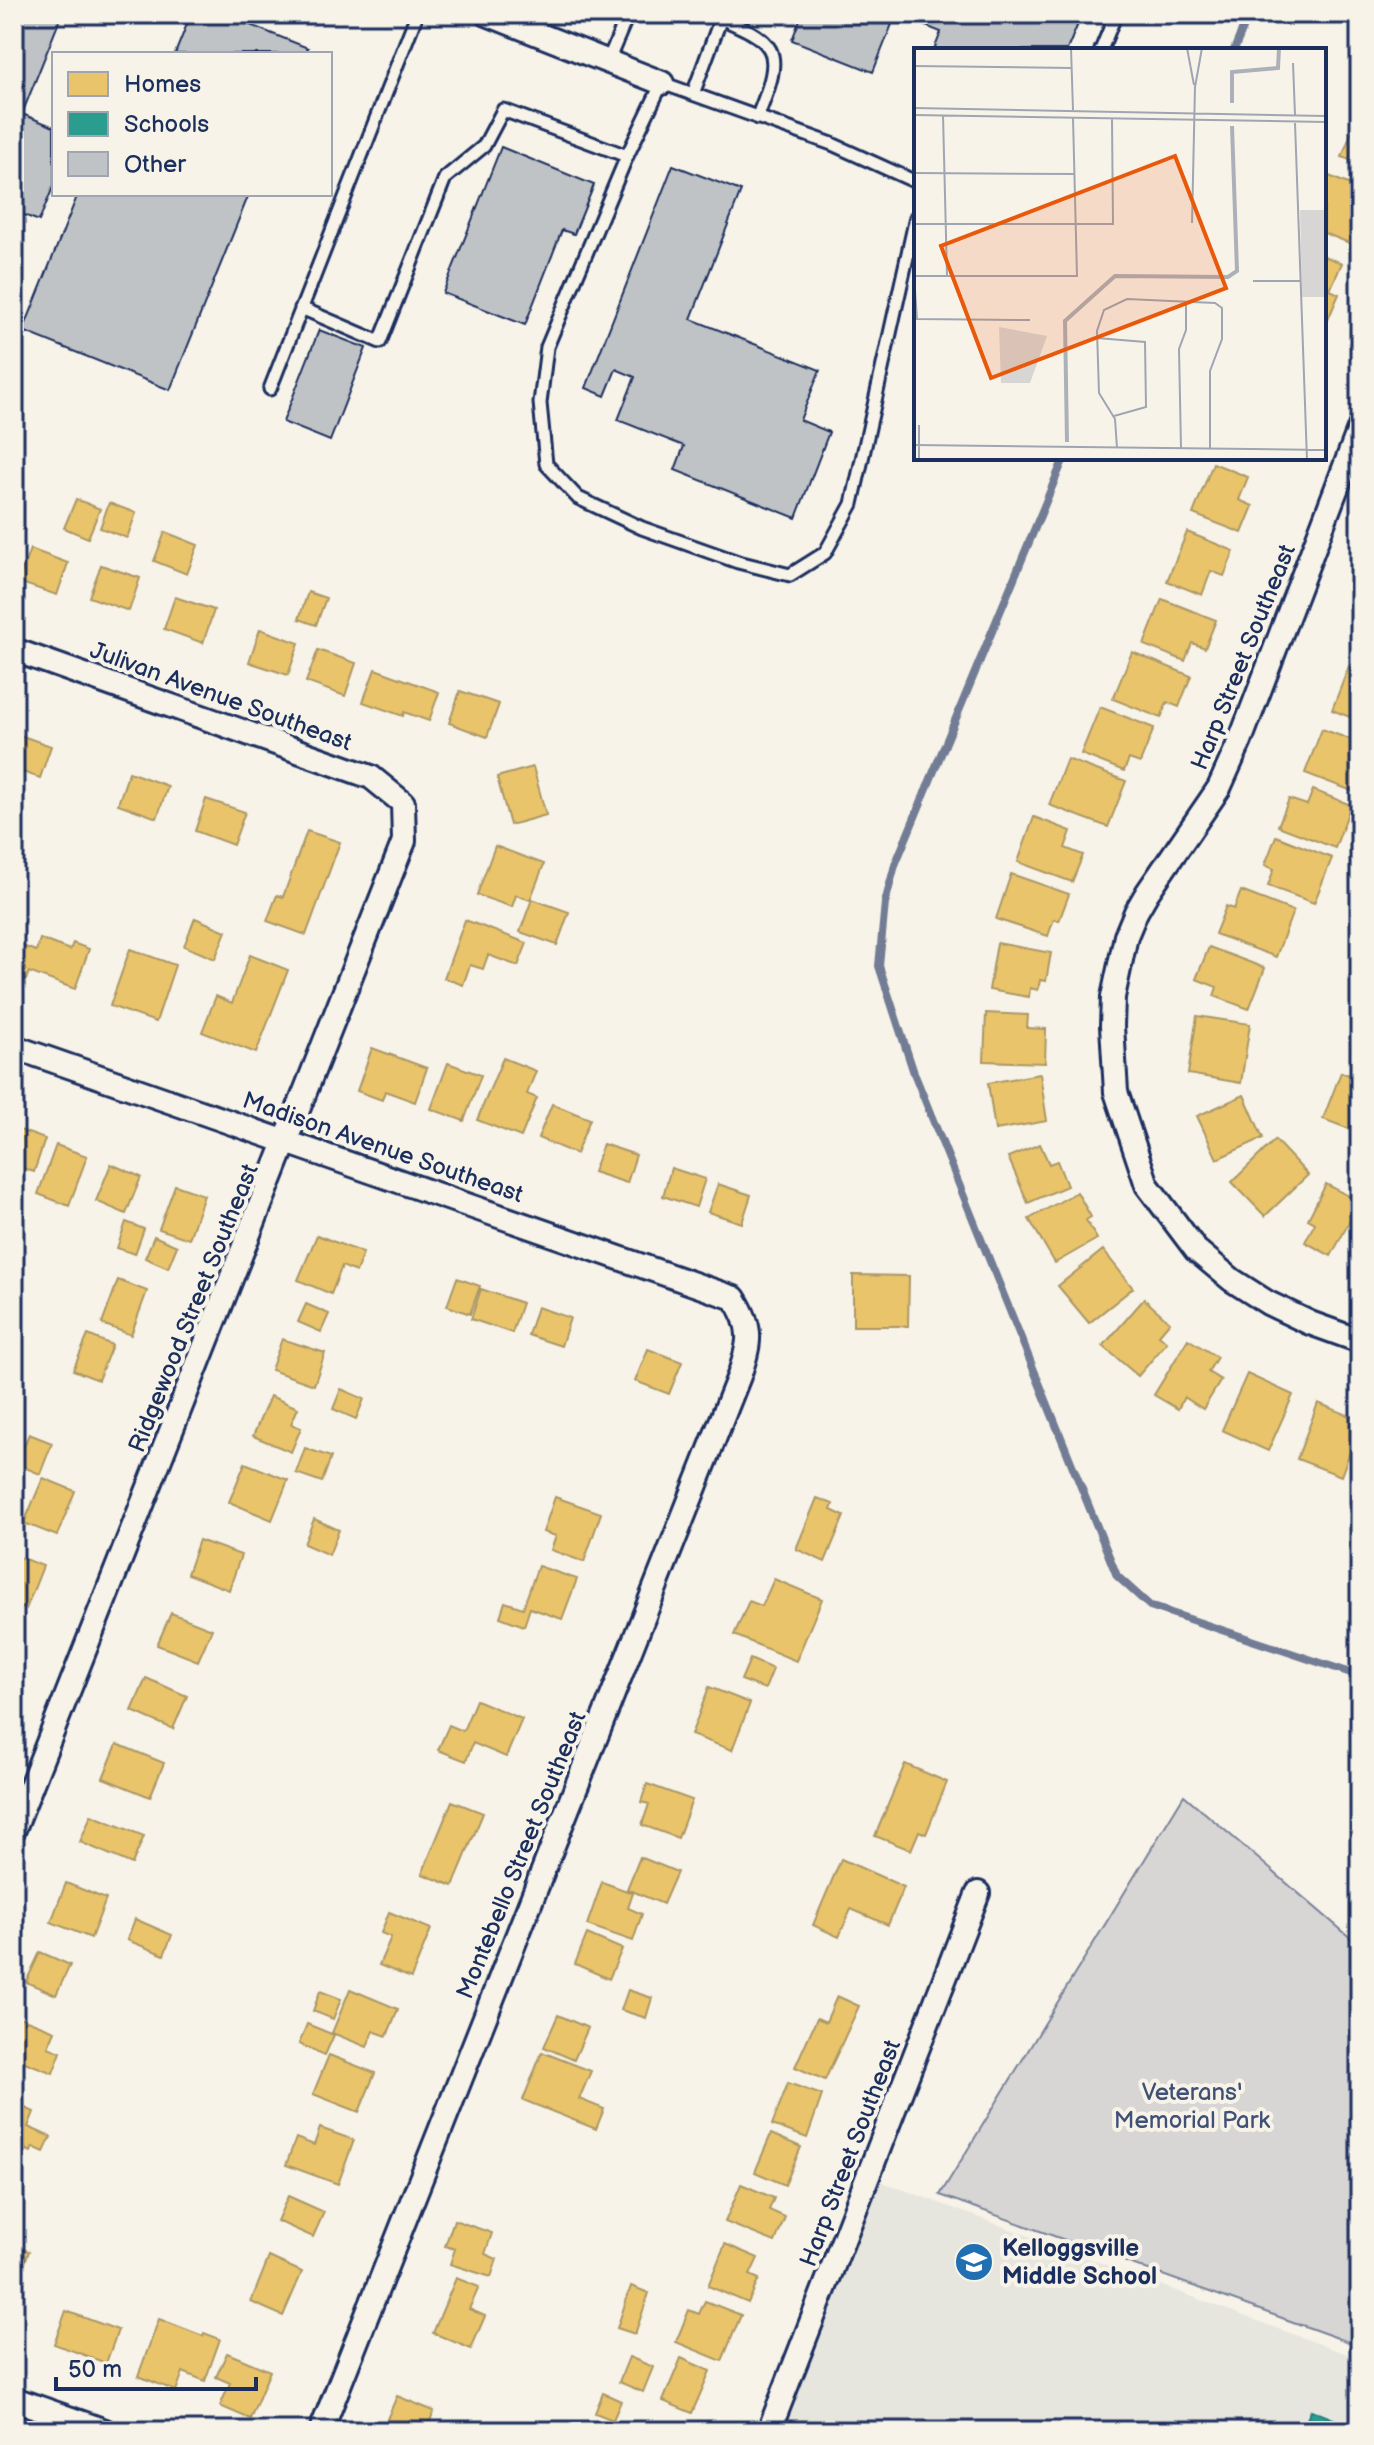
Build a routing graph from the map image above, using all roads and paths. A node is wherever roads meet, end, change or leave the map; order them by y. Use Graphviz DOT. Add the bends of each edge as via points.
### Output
graph roads {
  1 [pos="417,14"];
  2 [pos="487,14"];
  3 [pos="628,14"];
  4 [pos="1116,14"];
  5 [pos="716,16"];
  6 [pos="1102,48"];
  7 [pos="608,61"];
  8 [pos="662,83"];
  9 [pos="693,94"];
  10 [pos="757,118"];
  11 [pos="627,156"];
  12 [pos="914,181"];
  13 [pos="914,226"];
  14 [pos="301,308"];
  15 [pos="270,389"];
  16 [pos="1360,427"];
  17 [pos="14,650"];
  18 [pos="403,803"];
  19 [pos="14,1047"];
  20 [pos="287,1141"];
  21 [pos="734,1298"];
  22 [pos="1360,1341"];
  23 [pos="14,1829"];
  24 [pos="978,1893"];
  25 [pos="14,2399"];
  26 [pos="105,2431"];
  27 [pos="321,2431"];
  28 [pos="769,2431"];
  1 -- 14 [label="lane"];
  2 -- 7 [label="street"];
  3 -- 7 [label="lane"];
  4 -- 6 [label="lane"];
  5 -- 9 [label="lane"];
  5 -- 10 [label="lane" via="770,46 770,88"];
  7 -- 8 [label="street"];
  8 -- 9 [label="lane"];
  8 -- 11 [label="lane"];
  9 -- 10 [label="lane"];
  10 -- 12 [label="lane"];
  11 -- 13 [label="lane" via="547,347 540,403 546,464 578,498 642,528 790,575 825,553 852,504"];
  11 -- 14 [label="lane" via="503,110 484,146 445,178 380,342"];
  14 -- 15 [label="lane"];
  16 -- 22 [label="street, Harp Street Southeast" via="1219,788 1147,893 1126,936 1112,1026 1116,1092 1147,1185 1196,1250 1268,1303"];
  17 -- 18 [label="street, Julivan Avenue Southeast" via="371,777"];
  18 -- 20 [label="street, Ridgewood Street Southeast" via="404,841"];
  19 -- 20 [label="street, Madison Avenue Southeast"];
  20 -- 21 [label="street, Madison Avenue Southeast"];
  20 -- 23 [label="street, Ridgewood Street Southeast"];
  21 -- 27 [label="street, Montebello Street Southeast" via="746,1317 749,1346 739,1376"];
  24 -- 28 [label="street, Harp Street Southeast"];
  25 -- 26 [label="street"];
}
